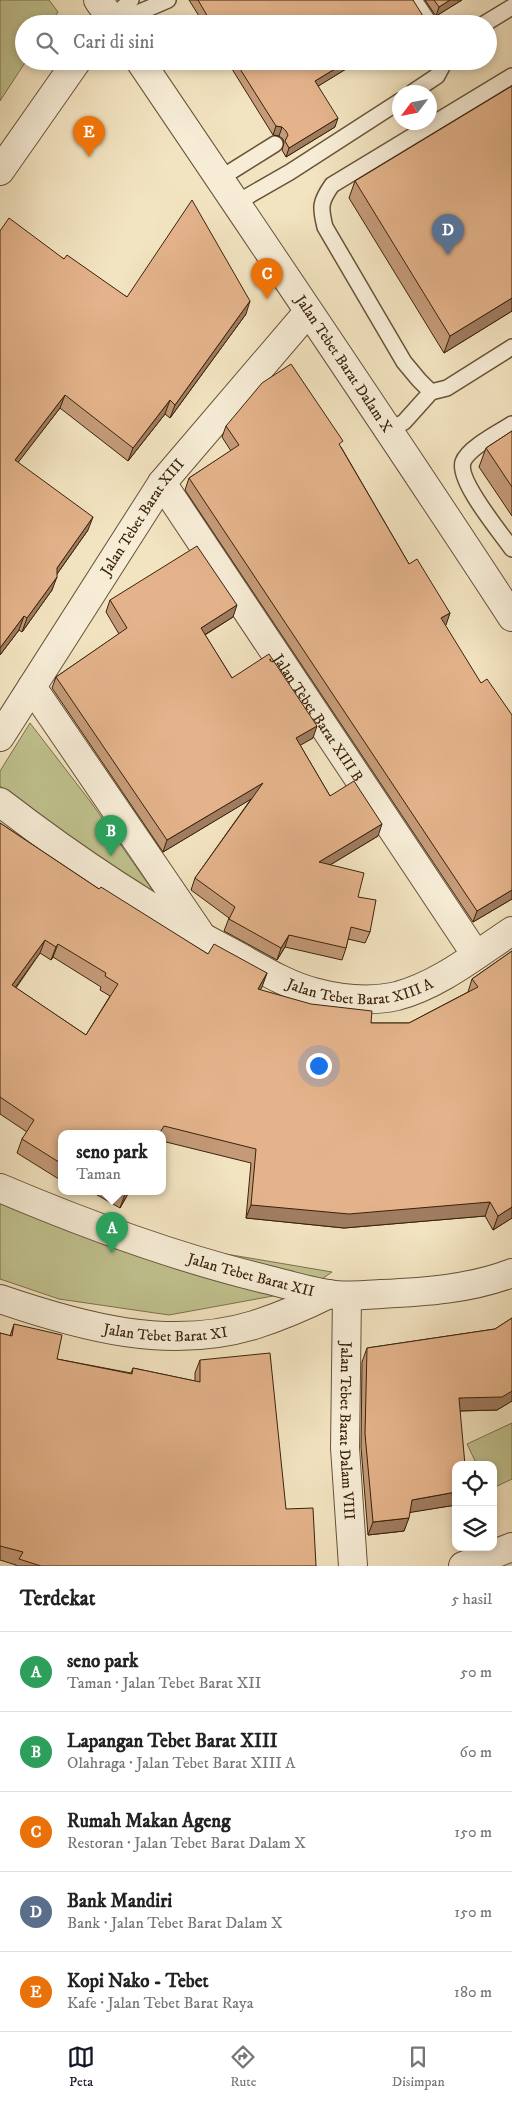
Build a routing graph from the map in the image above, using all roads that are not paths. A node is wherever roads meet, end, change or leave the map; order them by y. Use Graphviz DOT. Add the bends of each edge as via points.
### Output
graph roads {
  1 [pos="131,0"];
  2 [pos="168,0"];
  3 [pos="414,0"];
  4 [pos="512,7"];
  5 [pos="110,15"];
  6 [pos="120,15"];
  7 [pos="424,15"];
  8 [pos="497,16"];
  9 [pos="71,70"];
  10 [pos="146,70"];
  11 [pos="440,70"];
  12 [pos="512,76"];
  13 [pos="424,85"];
  14 [pos="392,106"];
  15 [pos="275,144"];
  16 [pos="0,171"];
  17 [pos="219,179"];
  18 [pos="236,203"];
  19 [pos="308,312"];
  20 [pos="512,347"];
  21 [pos="431,392"];
  22 [pos="512,424"];
  23 [pos="390,430"];
  24 [pos="162,483"];
  25 [pos="512,550"];
  26 [pos="512,617"];
  27 [pos="32,688"];
  28 [pos="0,737"];
  29 [pos="0,802"];
  30 [pos="512,931"];
  31 [pos="204,939"];
  32 [pos="476,954"];
  33 [pos="0,1188"];
  34 [pos="512,1274"];
  35 [pos="338,1295"];
  36 [pos="0,1299"];
  37 [pos="512,1548"];
  38 [pos="353,1566"];
  39 [pos="463,1566"];
  1 -- 5 [label="lane"];
  2 -- 6 [label="lane" via="140,12"];
  3 -- 7 [label="lane"];
  4 -- 8 [label="lane"];
  9 -- 16 [label="street"];
  10 -- 17 [label="street, Jalan Tebet Barat Dalam X"];
  11 -- 13 [label="lane"];
  12 -- 21 [label="lane" via="332,185 322,199 325,226 404,362"];
  14 -- 18 [label="lane"];
  15 -- 17 [label="lane"];
  17 -- 18 [label="street, Jalan Tebet Barat Dalam X"];
  18 -- 19 [label="street, Jalan Tebet Barat Dalam X"];
  19 -- 23 [label="street, Jalan Tebet Barat Dalam X"];
  19 -- 24 [label="street, Jalan Tebet Barat XIII"];
  20 -- 21 [label="lane" via="447,388"];
  21 -- 23 [label="lane" via="404,422"];
  22 -- 25 [label="lane" via="471,451 464,462 463,474"];
  23 -- 26 [label="street, Jalan Tebet Barat Dalam X"];
  24 -- 27 [label="street, Jalan Tebet Barat XIII"];
  24 -- 32 [label="street, Jalan Tebet Barat XIII B"];
  27 -- 28 [label="street, Jalan Tebet Barat XIII"];
  27 -- 31 [label="street, Jalan Tebet Barat XIII A"];
  29 -- 31 [label="street, Jalan Tebet Barat XIII A" via="99,874"];
  30 -- 32 [label="street, Jalan Tebet Barat XIII A"];
  31 -- 32 [label="street, Jalan Tebet Barat XIII A" via="264,971 313,992 361,999 396,996 430,983"];
  33 -- 35 [label="street, Jalan Tebet Barat XII" via="152,1246 231,1271"];
  34 -- 35 [label="street, Jalan Tebet Barat XII" via="469,1286 424,1292"];
  35 -- 36 [label="street, Jalan Tebet Barat XI" via="254,1325 205,1335 162,1337 108,1331"];
  35 -- 38 [label="street, Jalan Tebet Barat Dalam VIII"];
  37 -- 39 [label="street"];
}
